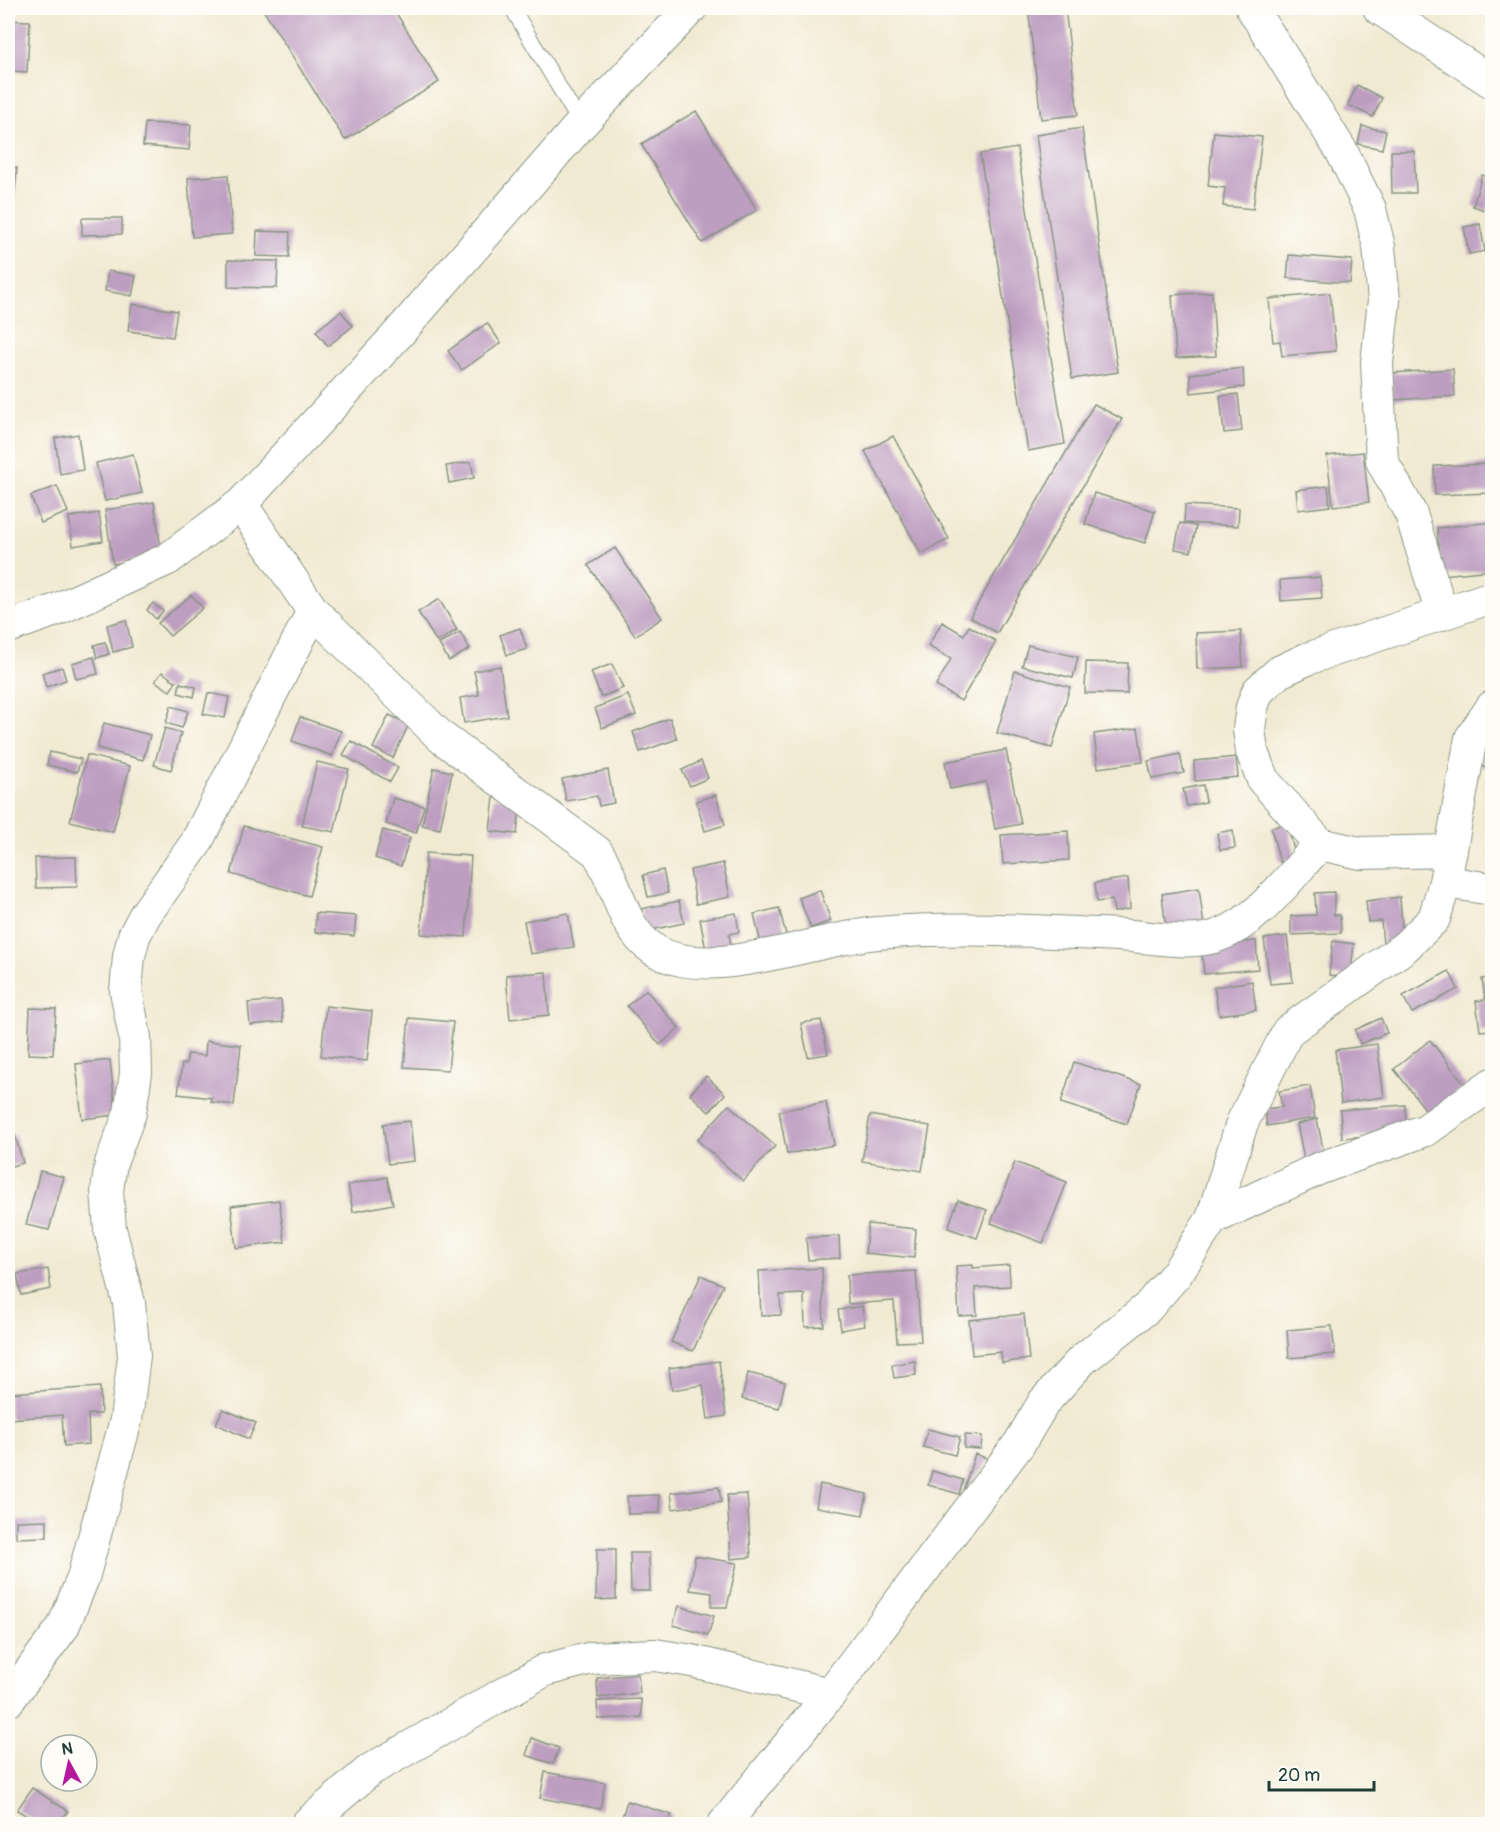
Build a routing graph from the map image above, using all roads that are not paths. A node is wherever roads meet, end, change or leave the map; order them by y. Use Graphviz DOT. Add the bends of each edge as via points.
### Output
graph roads {
  1 [pos="512,8"];
  2 [pos="691,8"];
  3 [pos="1252,8"];
  4 [pos="1378,8"];
  5 [pos="1492,82"];
  6 [pos="581,124"];
  7 [pos="241,504"];
  8 [pos="1492,597"];
  9 [pos="313,611"];
  10 [pos="1442,614"];
  11 [pos="8,627"];
  12 [pos="1492,707"];
  13 [pos="1320,844"];
  14 [pos="1451,851"];
  15 [pos="1446,882"];
  16 [pos="1492,889"];
  17 [pos="1492,1084"];
  18 [pos="1212,1219"];
  19 [pos="830,1694"];
  20 [pos="8,1701"];
  21 [pos="307,1824"];
  22 [pos="724,1824"];
  1 -- 6 [label="lane"];
  2 -- 6 [label="street"];
  3 -- 10 [label="street" via="1342,152 1370,209 1384,300 1377,363 1382,462 1411,514"];
  4 -- 5 [label="street"];
  6 -- 7 [label="street" via="399,333"];
  7 -- 9 [label="street"];
  7 -- 11 [label="street" via="168,559 56,610"];
  8 -- 10 [label="street"];
  9 -- 13 [label="street" via="441,737 597,852 606,864 622,912 635,931 653,949 679,959 721,963 843,937 967,928 1178,940 1215,937 1245,923"];
  9 -- 20 [label="street" via="196,843 134,936 126,991 135,1037 136,1073 130,1113 111,1163 107,1191 110,1229 129,1303 134,1356 126,1419 83,1578 63,1627"];
  10 -- 13 [label="street" via="1307,658 1279,672 1258,691 1249,729 1252,752 1263,780"];
  12 -- 14 [label="street" via="1471,738"];
  13 -- 14 [label="street" via="1360,854"];
  14 -- 15 [label="street"];
  15 -- 16 [label="street"];
  15 -- 18 [label="street" via="1434,920 1423,933 1288,1031 1242,1123"];
  17 -- 18 [label="street" via="1426,1130 1318,1169"];
  18 -- 19 [label="street" via="1177,1273 1147,1308 1082,1360 1044,1402 1019,1444"];
  19 -- 21 [label="street" via="654,1655 592,1658 545,1670 370,1770"];
  19 -- 22 [label="street"];
}
